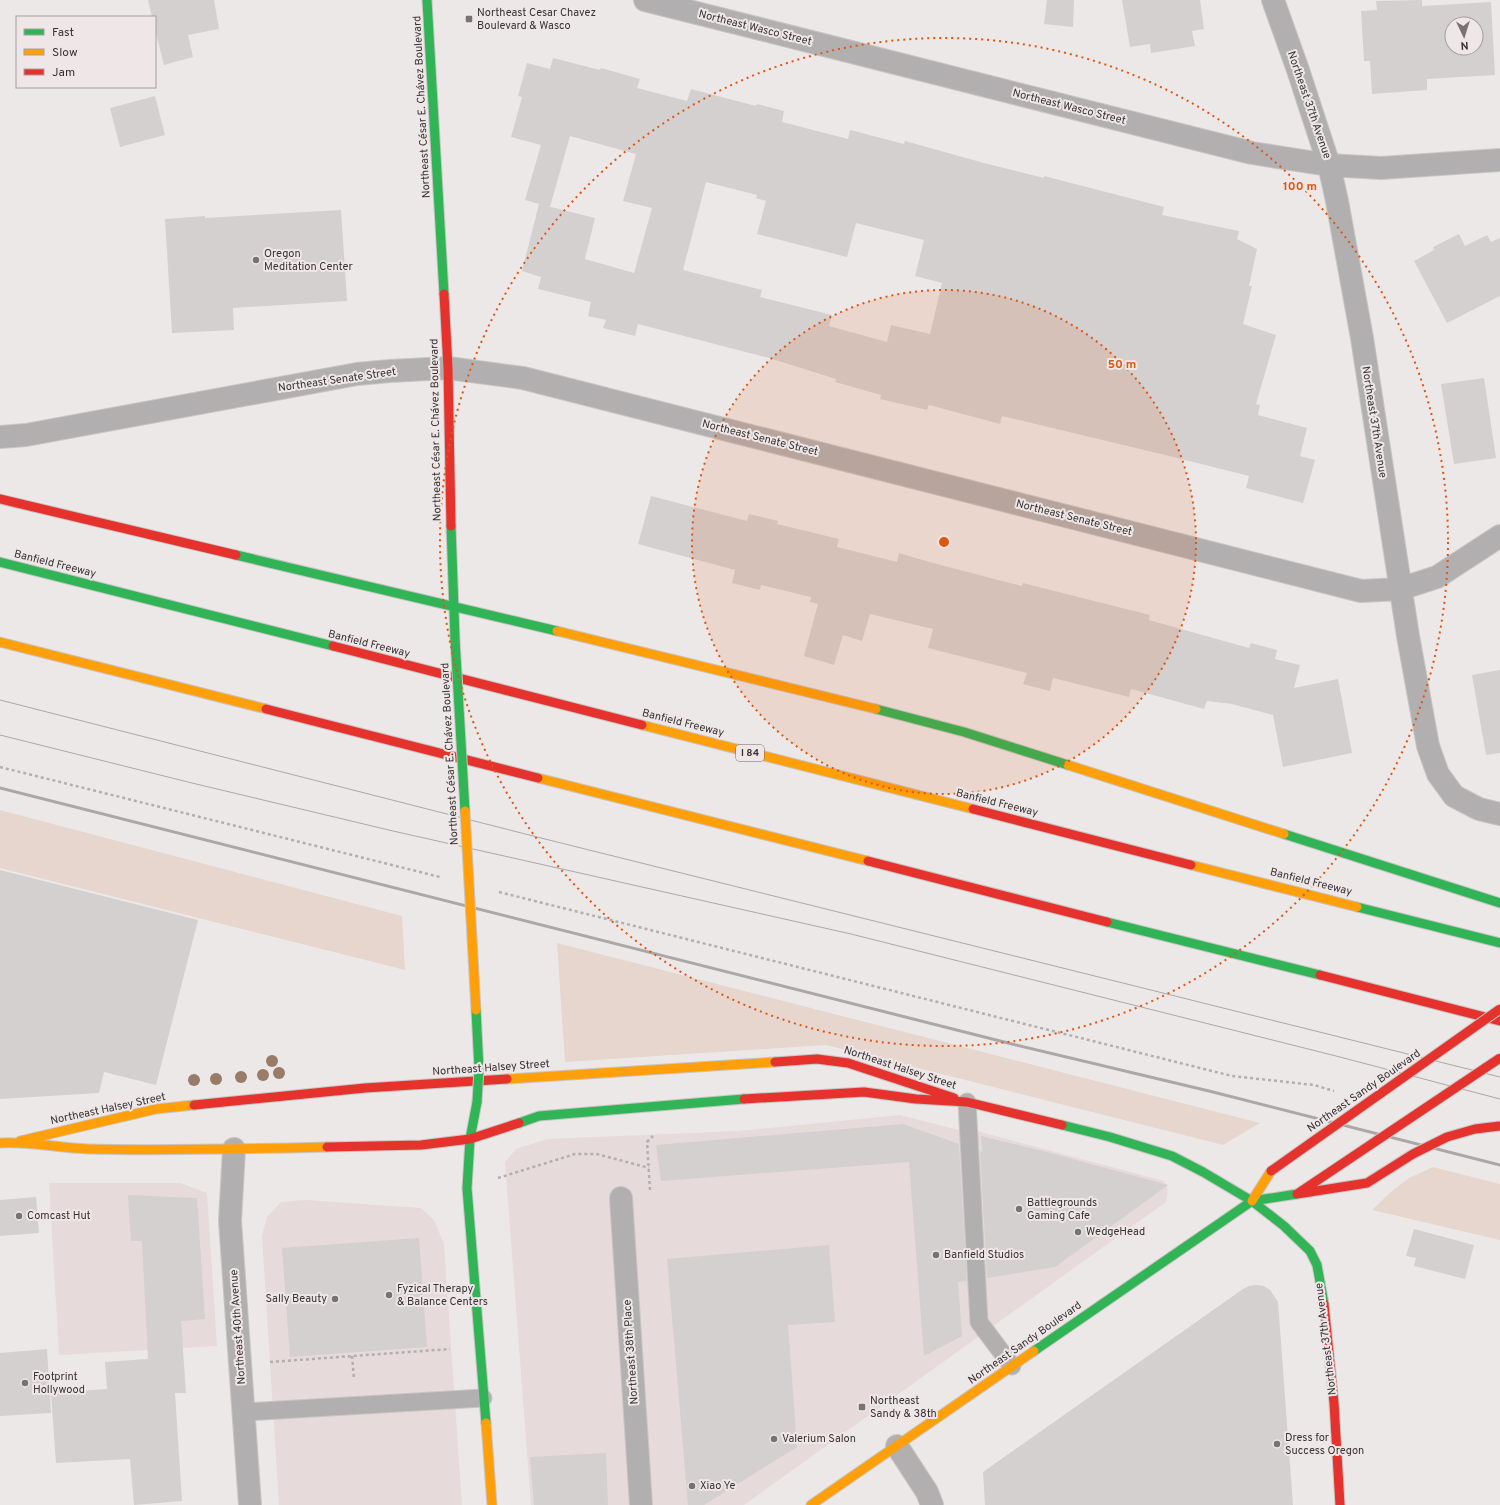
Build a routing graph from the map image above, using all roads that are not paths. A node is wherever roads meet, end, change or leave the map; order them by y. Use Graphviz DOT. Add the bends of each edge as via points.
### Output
graph roads {
  1 [pos="427,0"];
  2 [pos="645,0"];
  3 [pos="1273,0"];
  4 [pos="1500,160"];
  5 [pos="1329,165"];
  6 [pos="448,368"];
  7 [pos="0,437"];
  8 [pos="0,499"];
  9 [pos="1500,536"];
  10 [pos="0,562"];
  11 [pos="1400,589"];
  12 [pos="455,606"];
  13 [pos="0,642"];
  14 [pos="1500,814"];
  15 [pos="1500,903"];
  16 [pos="1500,943"];
  17 [pos="1500,1009"];
  18 [pos="1500,1021"];
  19 [pos="1500,1058"];
  20 [pos="967,1102"];
  21 [pos="1500,1126"];
  22 [pos="470,1139"];
  23 [pos="16,1142"];
  24 [pos="0,1143"];
  25 [pos="234,1149"];
  26 [pos="1297,1194"];
  27 [pos="620,1198"];
  28 [pos="1252,1201"];
  29 [pos="1012,1366"];
  30 [pos="483,1398"];
  31 [pos="244,1412"];
  32 [pos="897,1446"];
  33 [pos="250,1505"];
  34 [pos="492,1505"];
  35 [pos="641,1505"];
  36 [pos="811,1505"];
  37 [pos="932,1505"];
  38 [pos="1340,1505"];
  1 -- 6 [label="main road, Northeast César E. Chávez Boulevard"];
  2 -- 5 [label="street, Northeast Wasco Street" via="1252,153"];
  3 -- 5 [label="street, Northeast 37th Avenue"];
  4 -- 5 [label="street, Northeast Wasco Street" via="1381,168"];
  5 -- 11 [label="street, Northeast 37th Avenue" via="1362,338"];
  6 -- 7 [label="street, Northeast Senate Street" via="357,374"];
  6 -- 11 [label="street, Northeast Senate Street" via="523,378 1361,590"];
  6 -- 12 [label="main road, Northeast César E. Chávez Boulevard" via="451,542"];
  8 -- 12 [label="main road"];
  9 -- 11 [label="street, Northeast Senate Street" via="1437,577"];
  10 -- 16 [label="main road, Banfield Freeway / I 84"];
  11 -- 14 [label="street, Northeast 37th Avenue" via="1428,746 1438,774 1454,796 1478,809"];
  12 -- 15 [label="main road" via="964,732"];
  12 -- 22 [label="main road, Northeast César E. Chávez Boulevard, bridge" via="479,1069 477,1102"];
  13 -- 18 [label="main road"];
  17 -- 28 [label="main road, Northeast Sandy Boulevard, bridge" via="1271,1171"];
  19 -- 26 [label="main road, Northeast Sandy Boulevard, bridge"];
  20 -- 22 [label="main road, Northeast Halsey Street" via="864,1092 774,1096 539,1116"];
  20 -- 23 [label="main road, Northeast Halsey Street" via="848,1063 817,1059 365,1088 156,1109"];
  20 -- 28 [label="main road, Northeast Halsey Street" via="1110,1137 1172,1156"];
  20 -- 29 [label="lane" via="979,1322"];
  21 -- 26 [label="main road, bridge" via="1447,1137 1367,1182"];
  22 -- 25 [label="main road, Northeast Halsey Street" via="421,1145"];
  22 -- 30 [label="main road, Northeast César E. Chávez Boulevard" via="467,1188"];
  23 -- 24 [label="main road, Northeast Halsey Street"];
  23 -- 25 [label="main road, Northeast Halsey Street" via="86,1148"];
  25 -- 31 [label="street, Northeast 40th Avenue" via="230,1221"];
  26 -- 28 [label="main road, Northeast Sandy Boulevard"];
  27 -- 35 [label="street, Northeast 38th Place"];
  28 -- 29 [label="main road, Northeast Sandy Boulevard"];
  28 -- 38 [label="main road, Northeast 37th Avenue" via="1301,1242 1310,1251 1317,1265 1326,1315"];
  29 -- 32 [label="main road, Northeast Sandy Boulevard"];
  30 -- 31 [label="lane"];
  30 -- 34 [label="main road, Northeast César E. Chávez Boulevard"];
  31 -- 33 [label="street, Northeast 40th Avenue"];
  32 -- 36 [label="main road, Northeast Sandy Boulevard"];
  32 -- 37 [label="street" via="927,1492"];
}
